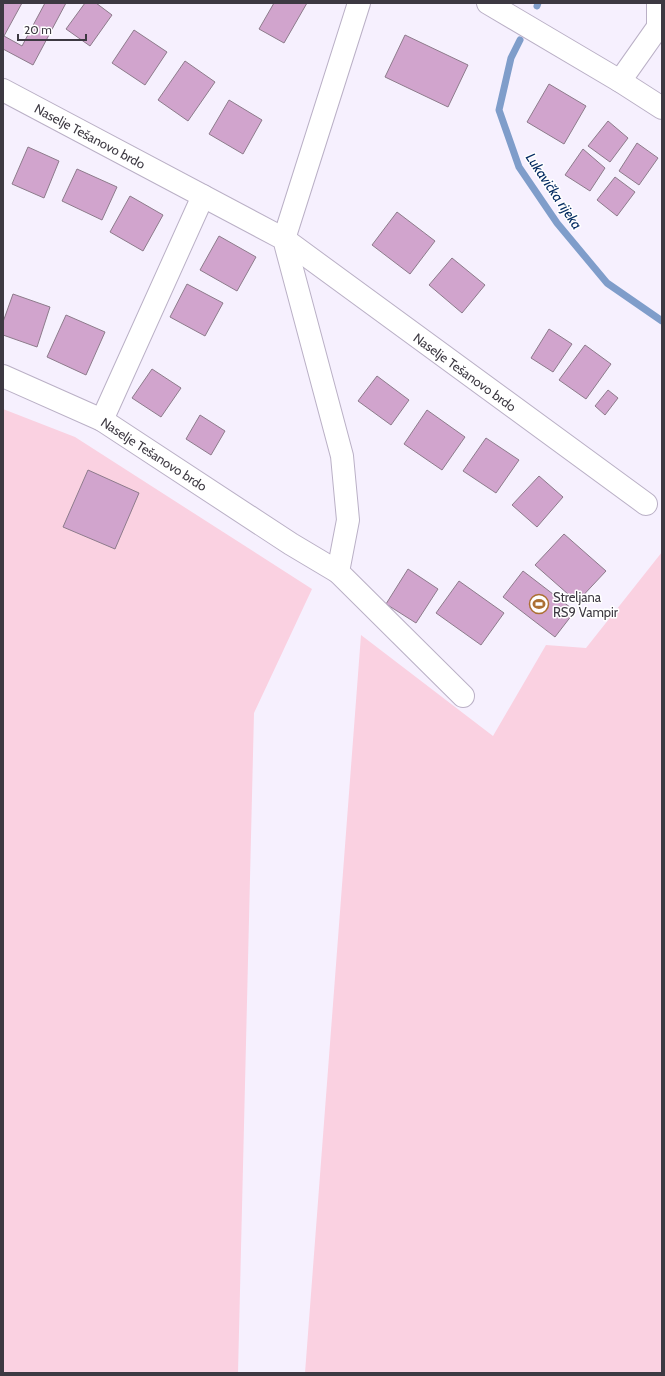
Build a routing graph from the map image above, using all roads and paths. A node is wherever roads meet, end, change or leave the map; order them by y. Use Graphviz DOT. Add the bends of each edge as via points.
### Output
graph roads {
  1 [pos="359,3"];
  2 [pos="488,3"];
  3 [pos="658,3"];
  4 [pos="660,26"];
  5 [pos="620,81"];
  6 [pos="3,90"];
  7 [pos="662,108"];
  8 [pos="203,196"];
  9 [pos="284,239"];
  10 [pos="3,376"];
  11 [pos="102,420"];
  12 [pos="646,504"];
  13 [pos="338,572"];
  14 [pos="464,696"];
  1 -- 9 [label="street"];
  2 -- 5 [label="street"];
  3 -- 4 [label="street"];
  4 -- 5 [label="street"];
  5 -- 7 [label="street"];
  6 -- 8 [label="street, Naselje Tešanovo brdo"];
  8 -- 9 [label="street, Naselje Tešanovo brdo"];
  8 -- 11 [label="street"];
  9 -- 12 [label="street, Naselje Tešanovo brdo"];
  9 -- 13 [label="street" via="342,456 348,520"];
  10 -- 11 [label="street, Naselje Tešanovo brdo"];
  11 -- 13 [label="street, Naselje Tešanovo brdo"];
  13 -- 14 [label="street, Naselje Tešanovo brdo"];
}
